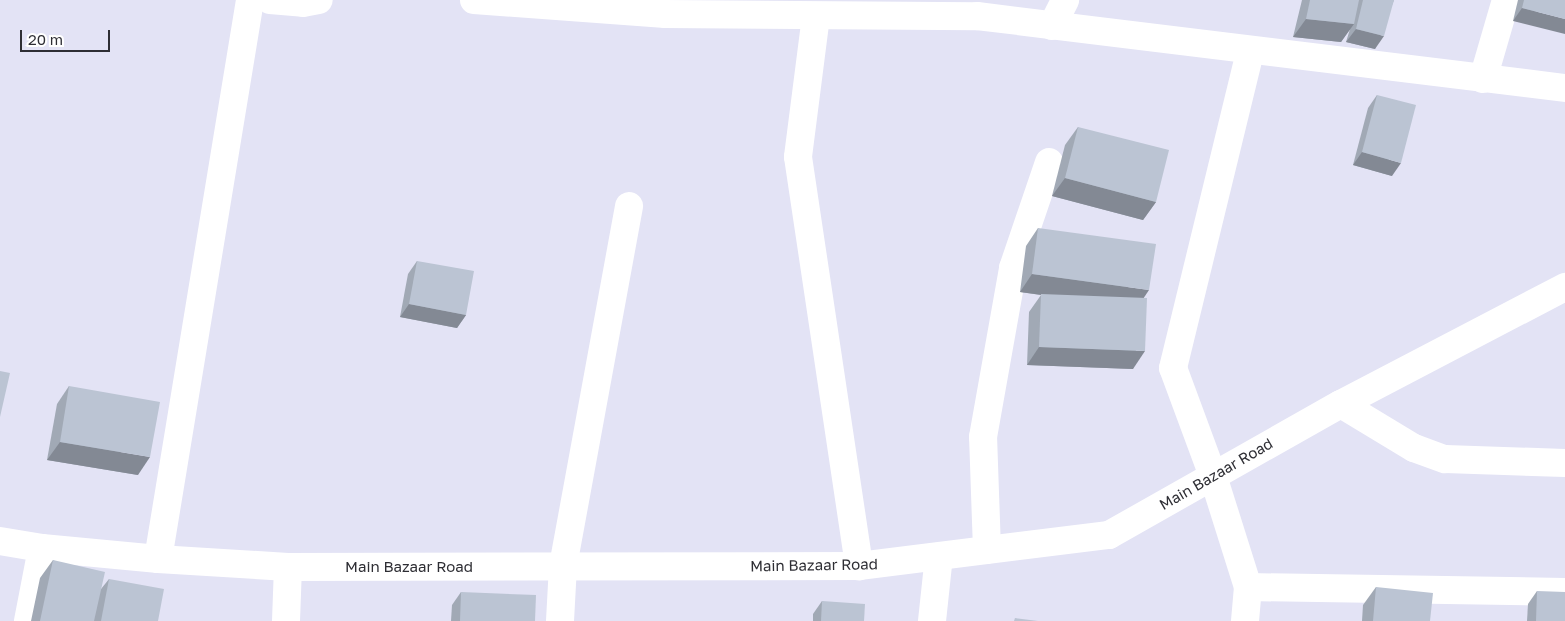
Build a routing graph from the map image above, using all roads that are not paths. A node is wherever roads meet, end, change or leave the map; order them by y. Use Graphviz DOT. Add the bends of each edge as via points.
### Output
graph roads {
  1 [pos="250,0"];
  2 [pos="270,0"];
  3 [pos="319,0"];
  4 [pos="474,0"];
  5 [pos="1066,0"];
  6 [pos="1506,0"];
  7 [pos="665,7"];
  8 [pos="786,8"];
  9 [pos="816,16"];
  10 [pos="1052,26"];
  11 [pos="1250,52"];
  12 [pos="1483,79"];
  13 [pos="1565,88"];
  14 [pos="1050,162"];
  15 [pos="630,206"];
  16 [pos="1565,287"];
  17 [pos="1341,404"];
  18 [pos="1565,448"];
  19 [pos="1536,463"];
  20 [pos="1565,463"];
  21 [pos="1213,476"];
  22 [pos="0,541"];
  23 [pos="42,548"];
  24 [pos="987,550"];
  25 [pos="939,556"];
  26 [pos="158,559"];
  27 [pos="563,566"];
  28 [pos="860,566"];
  29 [pos="288,567"];
  30 [pos="1248,587"];
  31 [pos="1565,592"];
  32 [pos="28,621"];
  33 [pos="286,621"];
  34 [pos="560,621"];
  35 [pos="932,621"];
  36 [pos="1245,621"];
  1 -- 26 [label="street"];
  2 -- 3 [label="street" via="302,3"];
  4 -- 7 [label="street"];
  5 -- 10 [label="street"];
  6 -- 12 [label="street"];
  7 -- 8 [label="street"];
  8 -- 9 [label="street"];
  9 -- 10 [label="street" via="977,16"];
  9 -- 28 [label="street" via="798,157"];
  10 -- 11 [label="street"];
  11 -- 12 [label="street"];
  11 -- 21 [label="street" via="1172,368"];
  12 -- 13 [label="street"];
  14 -- 24 [label="street" via="1013,268 983,438"];
  15 -- 27 [label="street"];
  16 -- 17 [label="street, Main Bazaar Road"];
  17 -- 19 [label="street" via="1414,448 1444,460"];
  17 -- 21 [label="street, Main Bazaar Road"];
  18 -- 19 [label="street"];
  19 -- 20 [label="street"];
  21 -- 24 [label="street, Main Bazaar Road" via="1109,535"];
  21 -- 30 [label="street"];
  22 -- 23 [label="street, Main Bazaar Road"];
  23 -- 26 [label="street, Main Bazaar Road"];
  23 -- 32 [label="street"];
  24 -- 25 [label="street, Main Bazaar Road"];
  25 -- 28 [label="street, Main Bazaar Road"];
  25 -- 35 [label="street"];
  26 -- 29 [label="street, Main Bazaar Road"];
  27 -- 28 [label="street, Main Bazaar Road"];
  27 -- 29 [label="street, Main Bazaar Road"];
  27 -- 34 [label="street"];
  29 -- 33 [label="street"];
  30 -- 31 [label="street"];
  30 -- 36 [label="street"];
}
